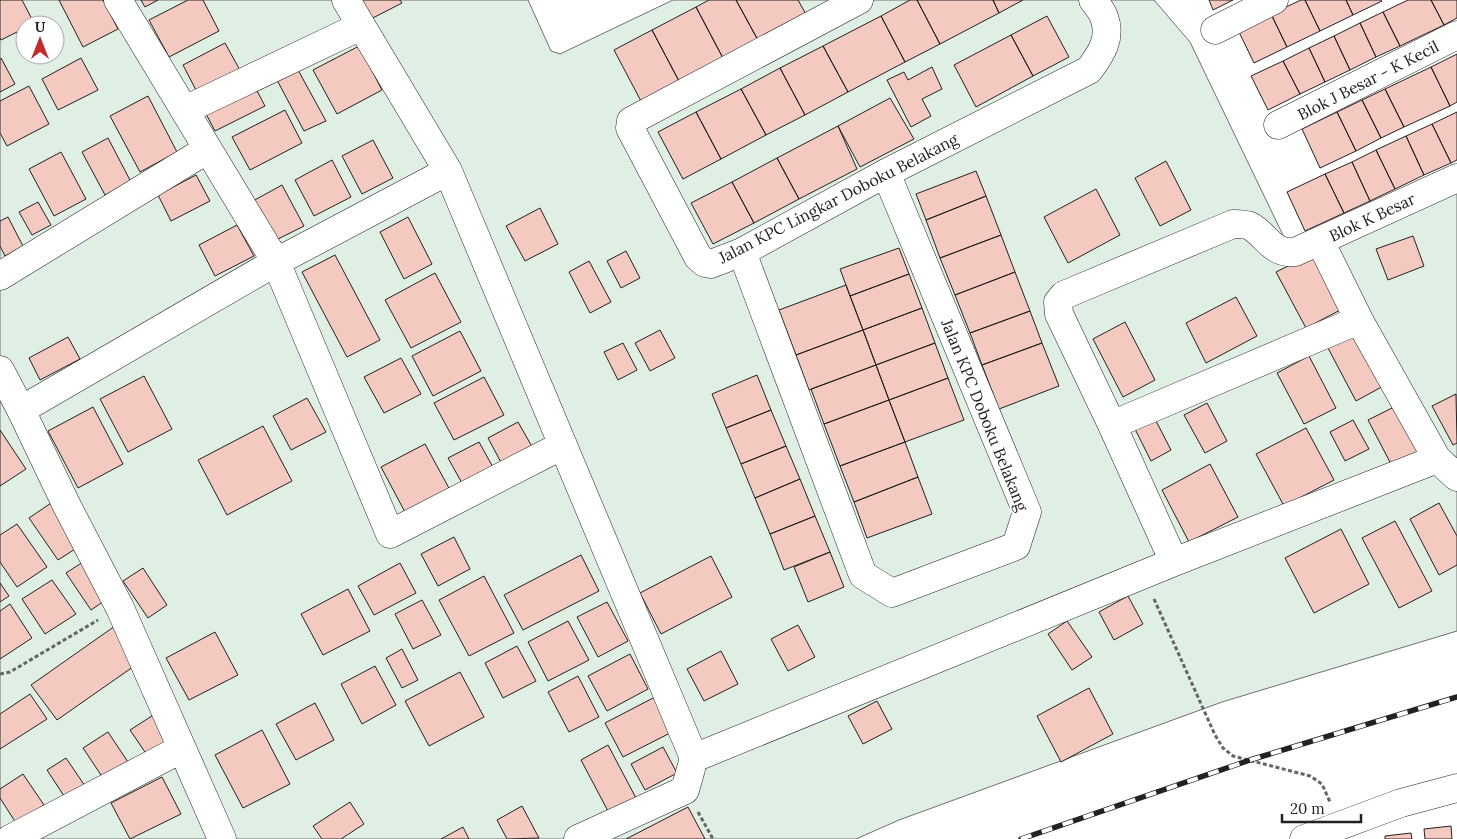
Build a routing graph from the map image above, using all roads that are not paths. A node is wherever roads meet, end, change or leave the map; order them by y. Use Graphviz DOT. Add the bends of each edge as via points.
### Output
graph roads {
  1 [pos="118,0"];
  2 [pos="346,0"];
  3 [pos="859,0"];
  4 [pos="1093,0"];
  5 [pos="1274,0"];
  6 [pos="361,26"];
  7 [pos="1215,30"];
  8 [pos="1457,35"];
  9 [pos="185,110"];
  10 [pos="1278,125"];
  11 [pos="208,149"];
  12 [pos="448,171"];
  13 [pos="886,173"];
  14 [pos="1457,178"];
  15 [pos="1320,241"];
  16 [pos="742,252"];
  17 [pos="276,262"];
  18 [pos="0,276"];
  19 [pos="1359,320"];
  20 [pos="0,370"];
  21 [pos="21,410"];
  22 [pos="1112,425"];
  23 [pos="563,446"];
  24 [pos="1437,459"];
  25 [pos="1457,477"];
  26 [pos="1174,562"];
  27 [pos="181,750"];
  28 [pos="694,758"];
  29 [pos="1457,788"];
  30 [pos="10,839"];
  31 [pos="222,839"];
  32 [pos="578,839"];
  33 [pos="1304,839"];
  1 -- 9 [label="street"];
  2 -- 6 [label="street"];
  3 -- 16 [label="street, Jalan KPC Lingkar Doboku Belakang" via="631,121 630,128 698,257 711,264"];
  4 -- 13 [label="street, Jalan KPC Lingkar Doboku Belakang" via="1104,17 1107,32 1103,52 1089,70"];
  5 -- 7 [label="street"];
  6 -- 9 [label="street"];
  6 -- 12 [label="street"];
  8 -- 10 [label="street, Blok J Besar - K Kecil"];
  9 -- 11 [label="street"];
  11 -- 17 [label="street"];
  11 -- 18 [label="street"];
  12 -- 17 [label="street"];
  12 -- 23 [label="street"];
  13 -- 16 [label="street, Jalan KPC Lingkar Doboku Belakang"];
  13 -- 16 [label="street, Jalan KPC Doboku Belakang" via="1027,512 1016,546 892,593 864,575"];
  14 -- 15 [label="street, Blok K Besar"];
  15 -- 19 [label="street"];
  15 -- 22 [label="street, Blok K Besar" via="1286,253 1279,251 1249,225 1234,224 1064,295 1058,302 1060,314"];
  17 -- 21 [label="street"];
  17 -- 23 [label="street" via="390,534"];
  19 -- 22 [label="street"];
  19 -- 24 [label="street"];
  20 -- 21 [label="street"];
  21 -- 27 [label="street" via="120,608"];
  22 -- 26 [label="street"];
  23 -- 28 [label="street"];
  24 -- 25 [label="street"];
  24 -- 26 [label="street"];
  26 -- 28 [label="street"];
  27 -- 30 [label="street"];
  27 -- 31 [label="street"];
  28 -- 32 [label="street" via="685,790"];
  29 -- 33 [label="street" via="1401,803"];
}
